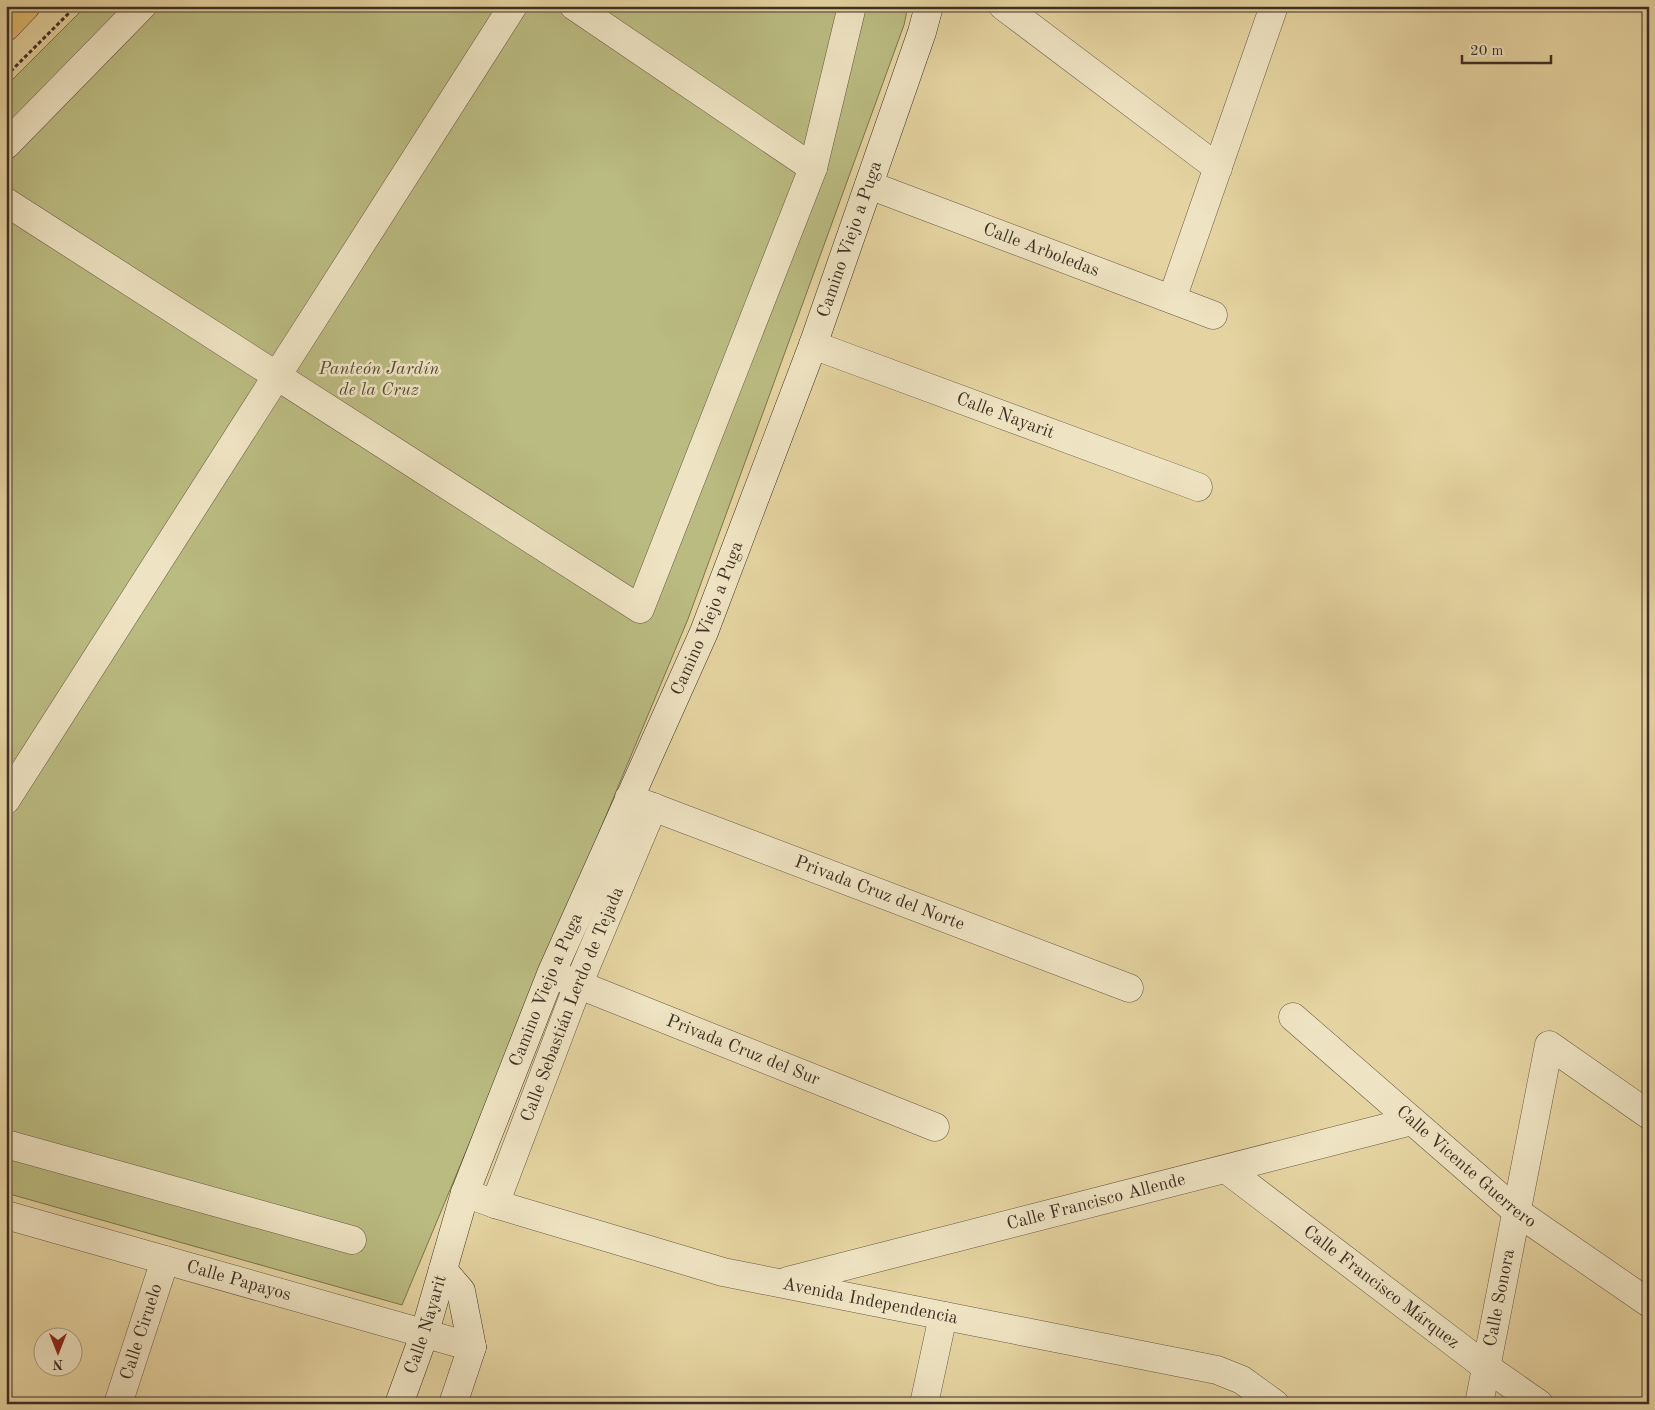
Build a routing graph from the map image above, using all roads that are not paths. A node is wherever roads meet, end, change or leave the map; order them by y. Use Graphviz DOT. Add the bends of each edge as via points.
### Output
graph roads {
  1 [pos="26,6"];
  2 [pos="142,6"];
  3 [pos="513,6"];
  4 [pos="574,6"];
  5 [pos="852,6"];
  6 [pos="929,6"];
  7 [pos="949,6"];
  8 [pos="1003,6"];
  9 [pos="1274,6"];
  10 [pos="6,26"];
  11 [pos="922,32"];
  12 [pos="6,145"];
  13 [pos="814,168"];
  14 [pos="1218,168"];
  15 [pos="869,185"];
  16 [pos="6,202"];
  17 [pos="1172,299"];
  18 [pos="1213,315"];
  19 [pos="812,345"];
  20 [pos="277,376"];
  21 [pos="1198,486"];
  22 [pos="6,800"];
  23 [pos="641,802"];
  24 [pos="550,974"];
  25 [pos="578,985"];
  26 [pos="1129,988"];
  27 [pos="1293,1017"];
  28 [pos="1649,1115"];
  29 [pos="1412,1121"];
  30 [pos="935,1127"];
  31 [pos="6,1144"];
  32 [pos="1226,1169"];
  33 [pos="465,1193"];
  34 [pos="495,1204"];
  35 [pos="1517,1212"];
  36 [pos="6,1215"];
  37 [pos="352,1240"];
  38 [pos="165,1260"];
  39 [pos="443,1270"];
  40 [pos="778,1283"];
  41 [pos="1649,1303"];
  42 [pos="943,1316"];
  43 [pos="424,1334"];
  44 [pos="472,1347"];
  45 [pos="1486,1367"];
  46 [pos="118,1404"];
  47 [pos="399,1404"];
  48 [pos="452,1404"];
  49 [pos="924,1404"];
  50 [pos="1275,1404"];
  51 [pos="1479,1404"];
  52 [pos="1539,1404"];
  1 -- 10 [label="main road"];
  2 -- 12 [label="street"];
  3 -- 20 [label="street"];
  4 -- 13 [label="street"];
  5 -- 13 [label="street"];
  6 -- 11 [label="street"];
  7 -- 11 [label="street"];
  8 -- 14 [label="street"];
  9 -- 14 [label="street"];
  11 -- 15 [label="street, Camino Viejo a Puga"];
  13 -- 20 [label="street" via="640,609"];
  14 -- 17 [label="street"];
  15 -- 17 [label="street, Calle Arboledas"];
  15 -- 19 [label="street, Camino Viejo a Puga"];
  16 -- 20 [label="street"];
  17 -- 18 [label="street, Calle Arboledas"];
  19 -- 21 [label="street, Calle Nayarit"];
  19 -- 23 [label="street, Camino Viejo a Puga"];
  20 -- 22 [label="street"];
  23 -- 24 [label="street, Camino Viejo a Puga"];
  23 -- 25 [label="street, Calle Sebastián Lerdo de Tejada"];
  23 -- 26 [label="street, Privada Cruz del Norte"];
  24 -- 25 [label="street, Privada Cruz del Sur"];
  24 -- 33 [label="street, Camino Viejo a Puga"];
  25 -- 30 [label="street, Privada Cruz del Sur"];
  25 -- 34 [label="street, Calle Sebastián Lerdo de Tejada"];
  27 -- 29 [label="street, Calle Vicente Guerrero"];
  28 -- 35 [label="street, Calle Sonora" via="1549,1045"];
  29 -- 32 [label="street, Calle Francisco Allende"];
  29 -- 35 [label="street, Calle Vicente Guerrero"];
  31 -- 37 [label="street"];
  32 -- 40 [label="street, Calle Francisco Allende"];
  32 -- 45 [label="street, Calle Francisco Márquez"];
  33 -- 34 [label="street, Avenida Independencia"];
  33 -- 39 [label="street, Camino Viejo a Puga"];
  34 -- 40 [label="street, Avenida Independencia" via="723,1272"];
  35 -- 41 [label="street, Calle Vicente Guerrero"];
  35 -- 45 [label="street, Calle Sonora"];
  36 -- 38 [label="street, Calle Papayos"];
  38 -- 43 [label="street, Calle Papayos"];
  38 -- 46 [label="street, Calle Ciruelo"];
  39 -- 43 [label="street, Calle Nayarit"];
  39 -- 44 [label="street, Calle Nayarit" via="461,1291"];
  40 -- 42 [label="street, Avenida Independencia"];
  42 -- 49 [label="street"];
  42 -- 50 [label="street, Avenida Independencia" via="1217,1370 1242,1380"];
  43 -- 44 [label="street, Calle Papayos"];
  43 -- 47 [label="street, Calle Nayarit"];
  44 -- 48 [label="street"];
  45 -- 51 [label="street, Calle Sonora"];
  45 -- 52 [label="street, Calle Francisco Márquez"];
}
